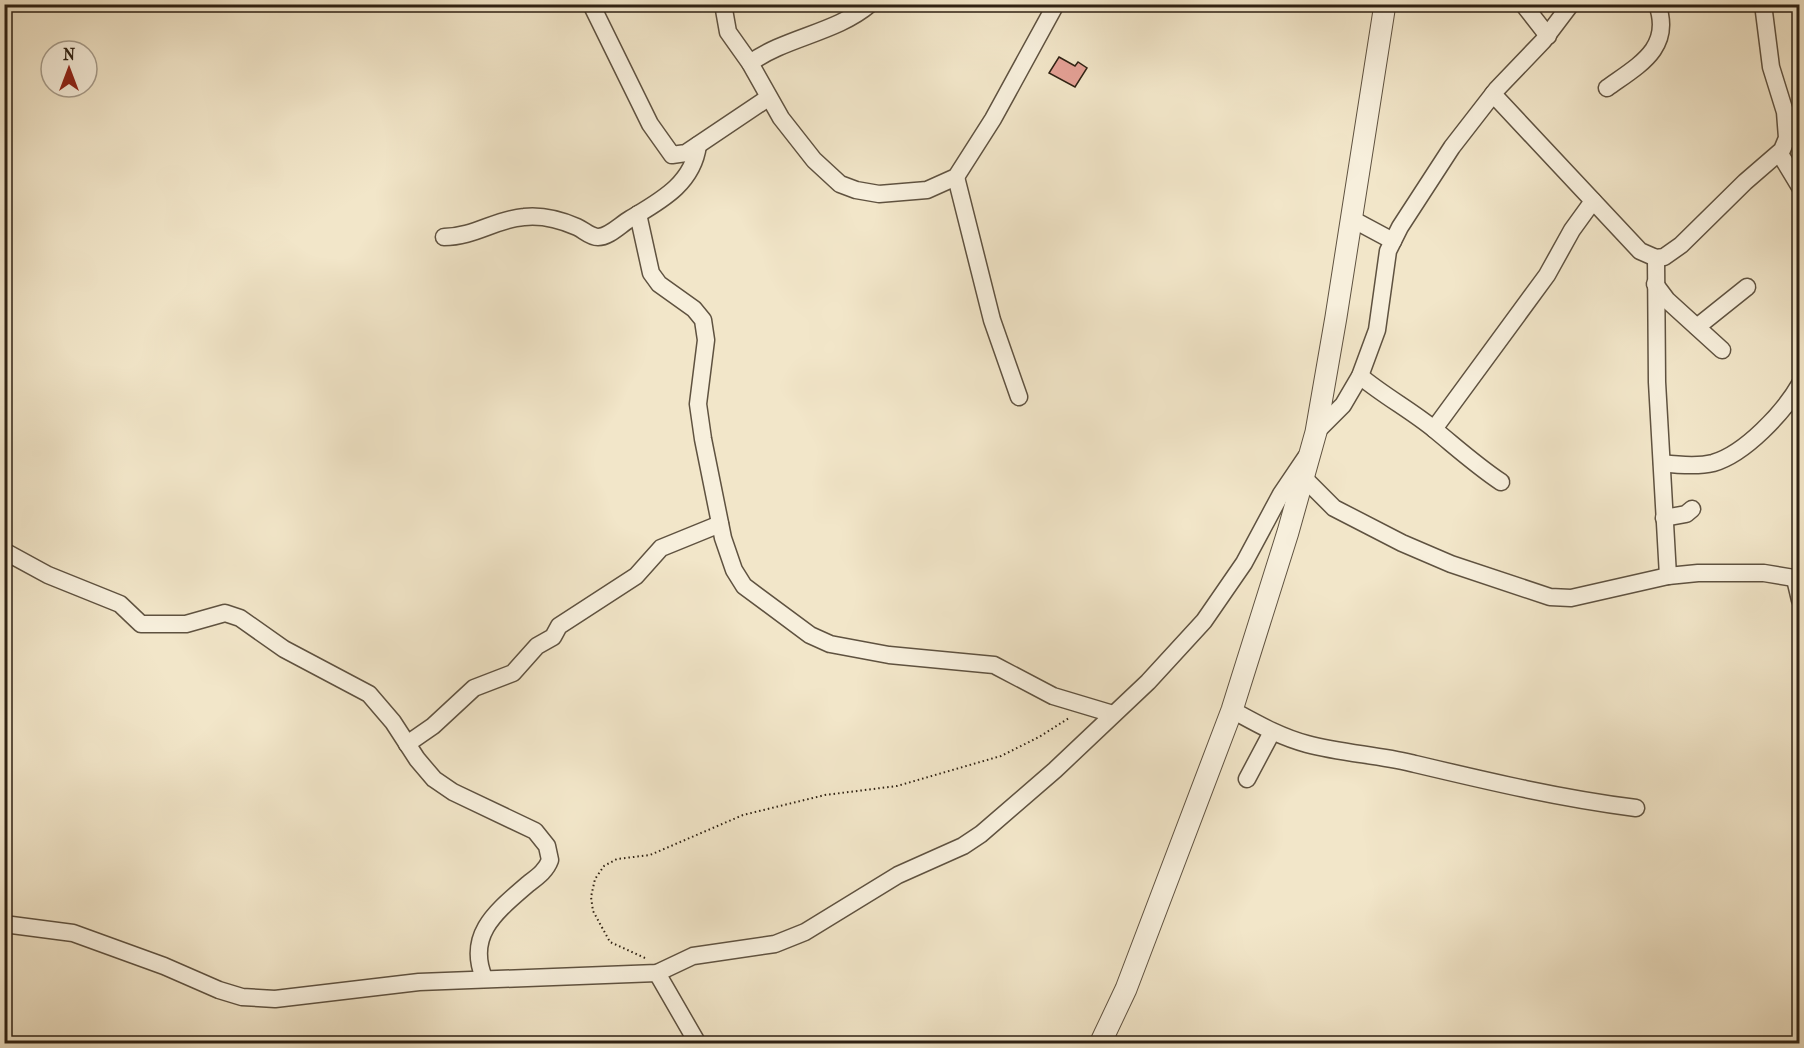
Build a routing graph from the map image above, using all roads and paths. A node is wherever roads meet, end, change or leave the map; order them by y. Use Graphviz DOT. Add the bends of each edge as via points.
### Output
graph roads {
  1 [pos="591,4"];
  2 [pos="723,4"];
  3 [pos="870,4"];
  4 [pos="1056,4"];
  5 [pos="1384,4"];
  6 [pos="1523,4"];
  7 [pos="1571,4"];
  8 [pos="1657,4"];
  9 [pos="1763,4"];
  10 [pos="1548,36"];
  11 [pos="750,63"];
  12 [pos="1607,88"];
  13 [pos="1493,94"];
  14 [pos="768,98"];
  15 [pos="698,145"];
  16 [pos="1780,154"];
  17 [pos="956,177"];
  18 [pos="1800,187"];
  19 [pos="1593,201"];
  20 [pos="638,214"];
  21 [pos="1352,219"];
  22 [pos="444,237"];
  23 [pos="1393,241"];
  24 [pos="1656,258"];
  25 [pos="1654,284"];
  26 [pos="1747,287"];
  27 [pos="1697,327"];
  28 [pos="1722,350"];
  29 [pos="1360,376"];
  30 [pos="1800,384"];
  31 [pos="1019,397"];
  32 [pos="1434,429"];
  33 [pos="1313,442"];
  34 [pos="1662,464"];
  35 [pos="1303,477"];
  36 [pos="1501,482"];
  37 [pos="1692,509"];
  38 [pos="1664,518"];
  39 [pos="720,524"];
  40 [pos="4,551"];
  41 [pos="1668,576"];
  42 [pos="1797,579"];
  43 [pos="1800,600"];
  44 [pos="1085,707"];
  45 [pos="1232,711"];
  46 [pos="1113,714"];
  47 [pos="1272,732"];
  48 [pos="407,744"];
  49 [pos="1247,778"];
  50 [pos="1636,808"];
  51 [pos="4,924"];
  52 [pos="657,973"];
  53 [pos="484,978"];
  54 [pos="698,1044"];
  55 [pos="1100,1044"];
  1 -- 15 [label="street" via="620,66 670,154 677,156"];
  2 -- 11 [label="street" via="728,32"];
  3 -- 11 [label="street"];
  4 -- 17 [label="street" via="993,119"];
  5 -- 21 [label="street"];
  6 -- 10 [label="street"];
  7 -- 10 [label="street"];
  8 -- 12 [label="street" via="1663,27 1660,41"];
  9 -- 16 [label="street" via="1771,67 1787,124 1787,138"];
  10 -- 13 [label="street"];
  11 -- 14 [label="street"];
  13 -- 19 [label="street"];
  13 -- 23 [label="street" via="1434,172"];
  14 -- 15 [label="street"];
  14 -- 17 [label="street" via="814,160 848,188 905,194 927,190"];
  15 -- 20 [label="street" via="683,180 664,199"];
  16 -- 18 [label="street"];
  16 -- 24 [label="street" via="1744,182 1695,234 1664,257"];
  17 -- 31 [label="street" via="992,320"];
  19 -- 24 [label="street" via="1640,251"];
  19 -- 32 [label="street" via="1547,275"];
  20 -- 22 [label="street" via="599,237 554,219 528,216 508,219 468,235"];
  20 -- 39 [label="street" via="651,273 703,320 706,340 698,404"];
  21 -- 23 [label="street"];
  21 -- 33 [label="street"];
  23 -- 29 [label="street" via="1383,273 1377,330"];
  24 -- 25 [label="street"];
  25 -- 27 [label="street"];
  25 -- 34 [label="street"];
  26 -- 27 [label="street"];
  27 -- 28 [label="street"];
  29 -- 32 [label="street"];
  29 -- 33 [label="street"];
  30 -- 34 [label="street" via="1773,420 1714,463"];
  32 -- 36 [label="street"];
  33 -- 35 [label="street"];
  33 -- 46 [label="street" via="1244,563 1204,621"];
  34 -- 38 [label="street"];
  35 -- 41 [label="street" via="1334,508 1370,528 1451,564 1529,592 1570,598"];
  35 -- 45 [label="street"];
  37 -- 38 [label="street"];
  38 -- 41 [label="street"];
  39 -- 44 [label="street" via="740,581 810,635 830,644 889,655 994,664 1053,696"];
  39 -- 48 [label="street" via="661,548 636,576 559,626 553,637 537,646 513,673 474,688"];
  40 -- 48 [label="street" via="48,575 120,604 141,624 186,624 225,613 240,618 284,649 369,694"];
  41 -- 42 [label="street" via="1738,573"];
  42 -- 43 [label="street"];
  44 -- 46 [label="street"];
  44 -- 52 [label="path" via="1040,737 1001,756 897,786 836,793 743,815 650,855 617,859 604,866 595,879 591,897 599,926 617,947 652,962"];
  45 -- 47 [label="street"];
  45 -- 55 [label="street" via="1126,989"];
  46 -- 52 [label="street" via="1008,811 963,846 898,875 790,939 693,956"];
  47 -- 49 [label="street"];
  47 -- 50 [label="street" via="1308,744 1467,778"];
  48 -- 53 [label="street" via="443,786 530,827 549,851 546,868 504,905 483,932 477,955"];
  51 -- 53 [label="street" via="83,937 242,997 274,999 350,988"];
  52 -- 53 [label="street"];
  52 -- 54 [label="street"];
}
